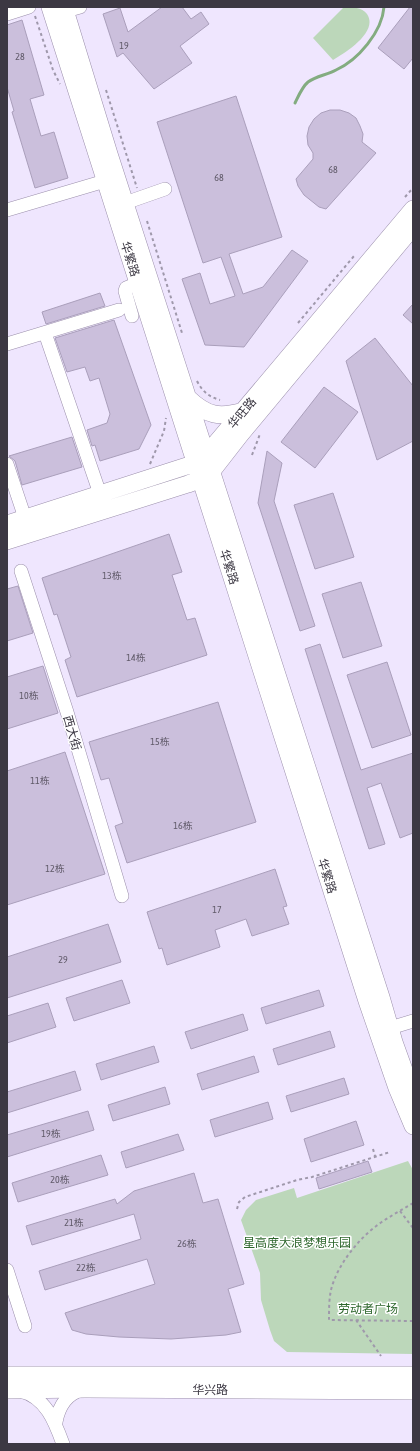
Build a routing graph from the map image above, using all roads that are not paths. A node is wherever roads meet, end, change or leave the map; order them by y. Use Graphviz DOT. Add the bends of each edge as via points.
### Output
graph roads {
  1 [pos="29,7"];
  2 [pos="64,8"];
  3 [pos="7,14"];
  4 [pos="105,181"];
  5 [pos="165,189"];
  6 [pos="125,203"];
  7 [pos="408,205"];
  8 [pos="7,210"];
  9 [pos="413,228"];
  10 [pos="138,282"];
  11 [pos="119,310"];
  12 [pos="132,316"];
  13 [pos="45,332"];
  14 [pos="7,344"];
  15 [pos="188,398"];
  16 [pos="244,411"];
  17 [pos="201,459"];
  18 [pos="7,464"];
  19 [pos="207,475"];
  20 [pos="100,494"];
  21 [pos="25,518"];
  22 [pos="7,524"];
  23 [pos="7,541"];
  24 [pos="22,570"];
  25 [pos="122,896"];
  26 [pos="413,1021"];
  27 [pos="390,1028"];
  28 [pos="413,1095"];
  29 [pos="413,1126"];
  30 [pos="7,1270"];
  31 [pos="25,1326"];
  32 [pos="7,1375"];
  33 [pos="413,1375"];
  34 [pos="86,1389"];
  35 [pos="12,1390"];
  36 [pos="413,1391"];
  37 [pos="56,1422"];
  38 [pos="63,1444"];
  1 -- 3 [label="street"];
  2 -- 4 [label="main road, 华繁路"];
  2 -- 6 [label="main road, 华繁路"];
  4 -- 8 [label="street"];
  4 -- 10 [label="main road, 华繁路"];
  5 -- 6 [label="street"];
  6 -- 15 [label="main road, 华繁路"];
  7 -- 16 [label="main road, 华旺路"];
  9 -- 19 [label="main road, 华旺路"];
  10 -- 12 [label="street" via="125,291"];
  10 -- 17 [label="main road, 华繁路"];
  11 -- 13 [label="street"];
  13 -- 14 [label="street"];
  13 -- 20 [label="street"];
  15 -- 16 [label="main road" via="202,410 215,415 226,416"];
  15 -- 17 [label="main road, 华繁路"];
  16 -- 17 [label="main road, 华旺路"];
  17 -- 19 [label="main road, 华繁路"];
  17 -- 20 [label="main road"];
  18 -- 21 [label="street"];
  19 -- 23 [label="main road"];
  19 -- 27 [label="main road, 华繁路"];
  19 -- 29 [label="main road, 华繁路" via="367,1001"];
  20 -- 21 [label="main road"];
  21 -- 22 [label="main road"];
  24 -- 25 [label="street, 西大街"];
  26 -- 27 [label="street"];
  27 -- 28 [label="main road, 华繁路"];
  30 -- 31 [label="street"];
  32 -- 33 [label="main road, 华兴路"];
  34 -- 35 [label="main road, 华兴路"];
  34 -- 36 [label="main road, 华兴路"];
  34 -- 37 [label="street" via="66,1398 60,1406"];
  35 -- 37 [label="street" via="24,1392 38,1400"];
  37 -- 38 [label="street"];
}
